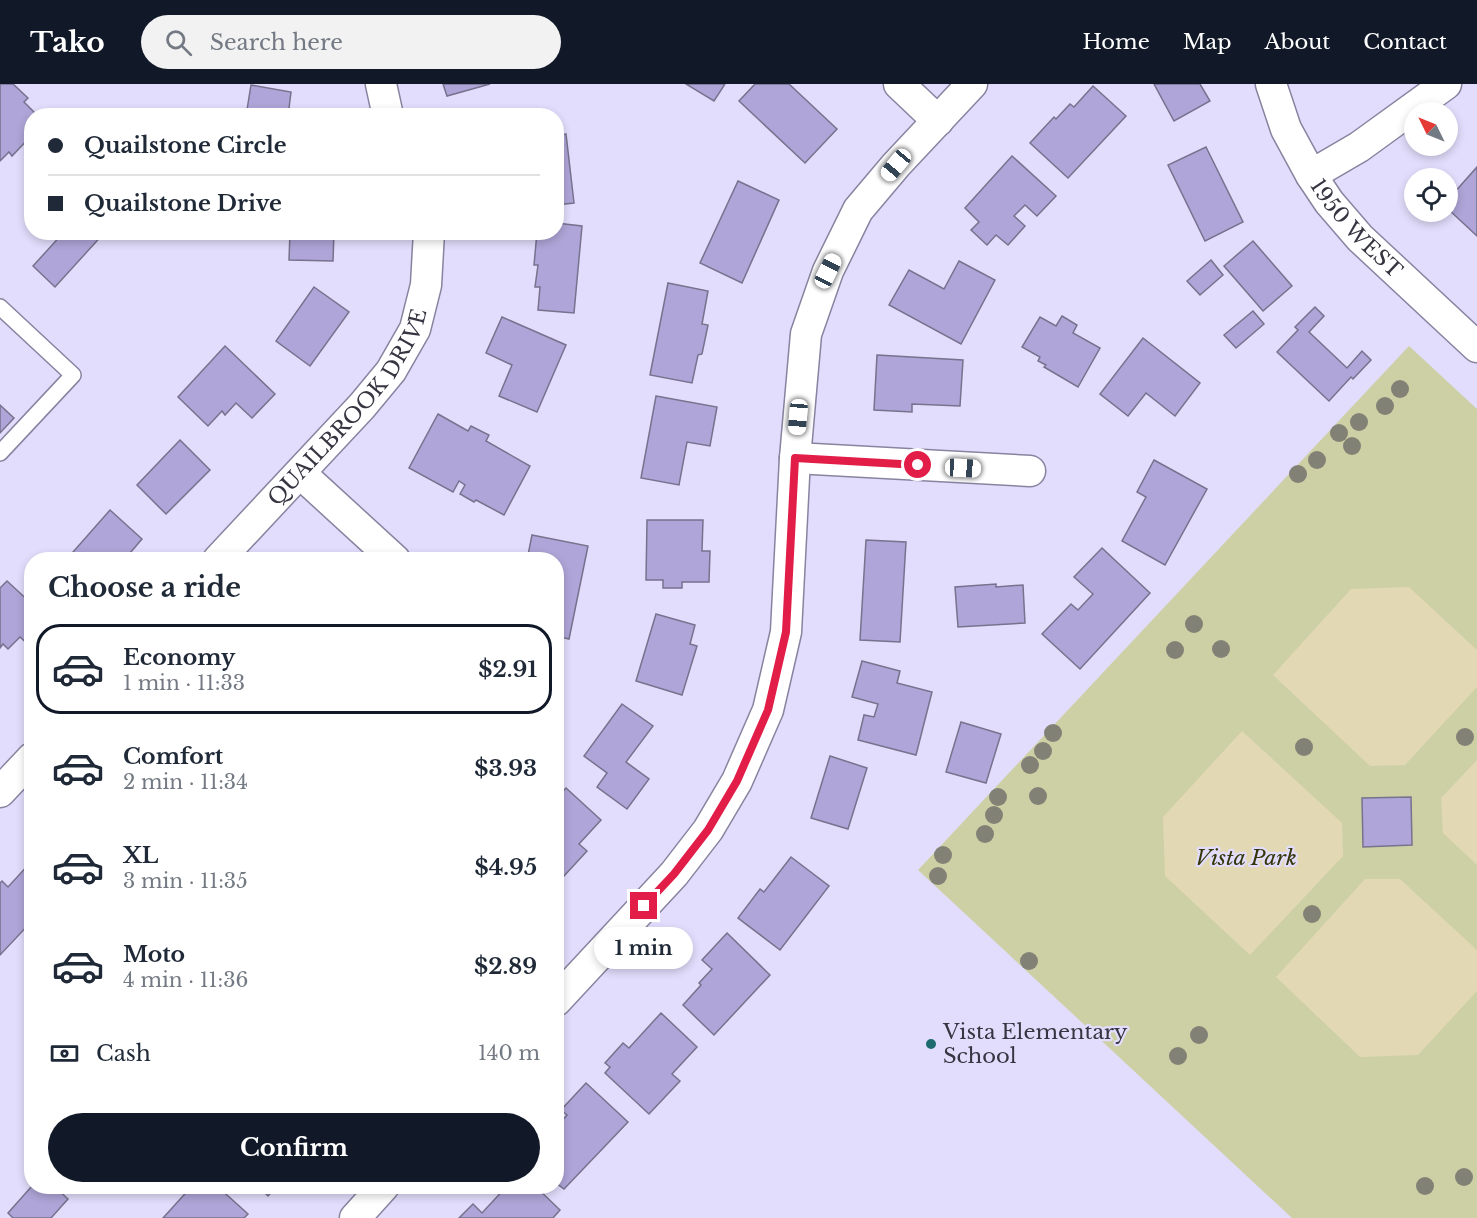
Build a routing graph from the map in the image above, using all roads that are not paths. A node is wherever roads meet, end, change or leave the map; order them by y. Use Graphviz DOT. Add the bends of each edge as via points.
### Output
graph roads {
  1 [pos="381,84"];
  2 [pos="898,84"];
  3 [pos="972,84"];
  4 [pos="1271,84"];
  5 [pos="1446,84"];
  6 [pos="386,108"];
  7 [pos="938,121"];
  8 [pos="1311,175"];
  9 [pos="429,240"];
  10 [pos="0,307"];
  11 [pos="1477,346"];
  12 [pos="0,453"];
  13 [pos="795,458"];
  14 [pos="1030,471"];
  15 [pos="300,473"];
  16 [pos="226,552"];
  17 [pos="386,552"];
  18 [pos="24,766"];
  19 [pos="0,792"];
  20 [pos="564,992"];
  21 [pos="377,1194"];
  22 [pos="355,1218"];
  1 -- 6 [label="street"];
  2 -- 7 [label="street"];
  3 -- 7 [label="street"];
  4 -- 8 [label="street, 1950 WEST" via="1286,129"];
  5 -- 8 [label="street" via="1359,147"];
  7 -- 13 [label="street" via="858,210 828,271 806,334"];
  8 -- 11 [label="street, 1950 WEST" via="1360,238"];
  9 -- 15 [label="street, QUAILBROOK DRIVE" via="426,285 416,329 391,372"];
  10 -- 12 [label="lane" via="73,375"];
  13 -- 14 [label="street"];
  13 -- 20 [label="street" via="786,632 768,710 737,781 708,830 674,874"];
  15 -- 16 [label="street, QUAILBROOK DRIVE"];
  15 -- 17 [label="street"];
  18 -- 19 [label="street"];
  21 -- 22 [label="street"];
}
